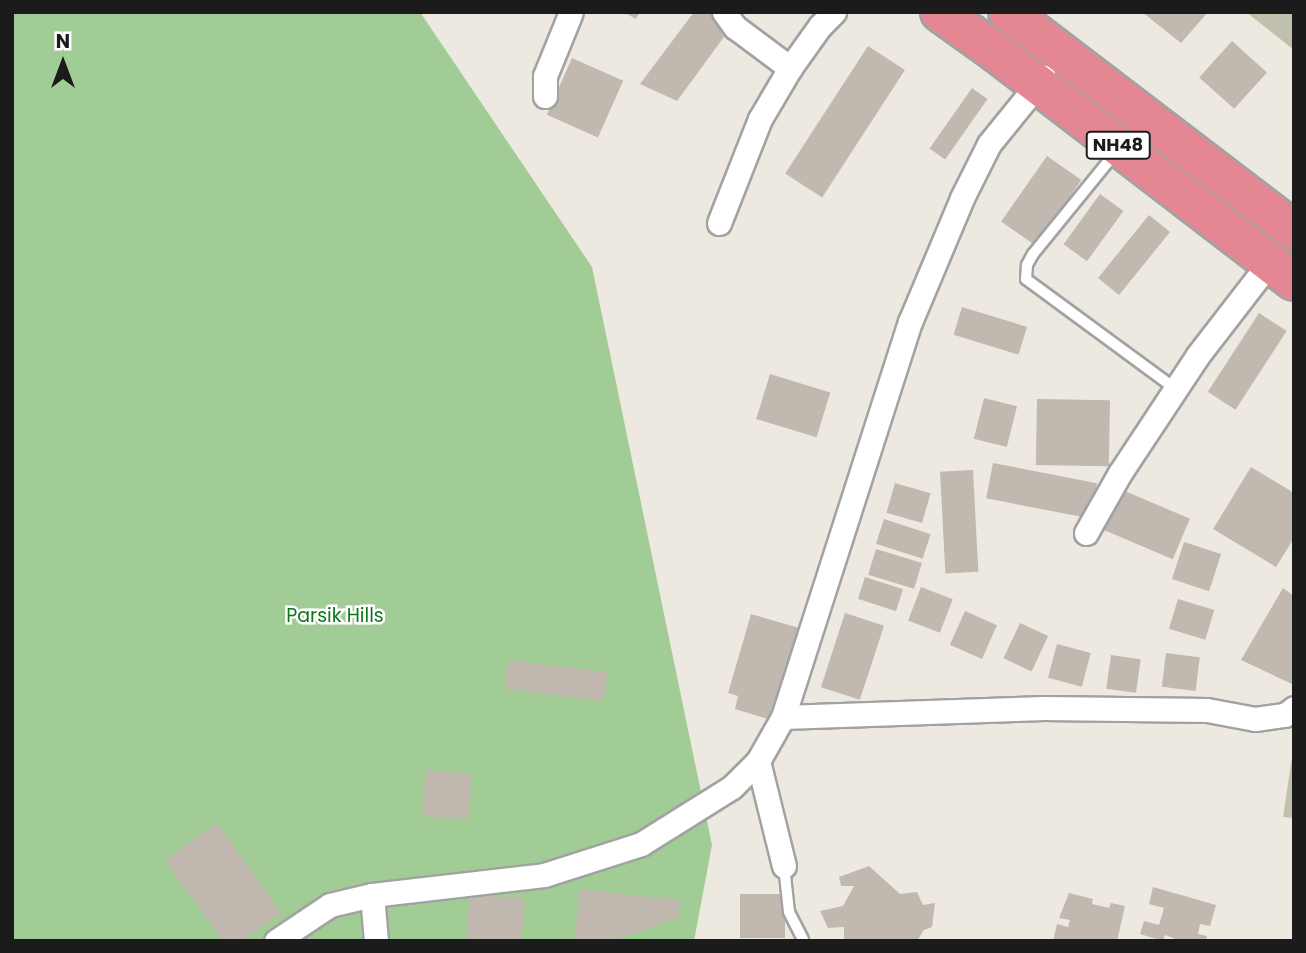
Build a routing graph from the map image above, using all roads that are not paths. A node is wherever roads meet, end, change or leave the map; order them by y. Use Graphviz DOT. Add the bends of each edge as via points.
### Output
graph roads {
  1 [pos="570,12"];
  2 [pos="724,12"];
  3 [pos="834,12"];
  4 [pos="940,12"];
  5 [pos="1020,15"];
  6 [pos="1063,54"];
  7 [pos="790,68"];
  8 [pos="1037,83"];
  9 [pos="545,96"];
  10 [pos="1120,147"];
  11 [pos="1215,170"];
  12 [pos="1191,202"];
  13 [pos="719,223"];
  14 [pos="1294,231"];
  15 [pos="1282,272"];
  16 [pos="1176,389"];
  17 [pos="1086,533"];
  18 [pos="1294,708"];
  19 [pos="783,717"];
  20 [pos="758,761"];
  21 [pos="784,866"];
  22 [pos="372,895"];
  23 [pos="802,940"];
  24 [pos="276,941"];
  25 [pos="376,941"];
  1 -- 9 [label="street" via="545,76"];
  2 -- 7 [label="street" via="735,27"];
  3 -- 7 [label="street"];
  4 -- 8 [label="highway, NH48"];
  5 -- 6 [label="highway, NH48"];
  6 -- 8 [label="street"];
  6 -- 11 [label="highway, NH48"];
  7 -- 13 [label="street" via="760,120"];
  8 -- 10 [label="highway, NH48"];
  8 -- 19 [label="street" via="989,144 910,322"];
  10 -- 12 [label="highway, NH48"];
  10 -- 16 [label="lane" via="1033,254 1026,279"];
  11 -- 12 [label="highway"];
  11 -- 14 [label="highway, NH48"];
  12 -- 15 [label="highway, NH48"];
  15 -- 16 [label="street"];
  16 -- 17 [label="street"];
  18 -- 19 [label="street" via="1285,715 1255,719 1207,710 1044,708"];
  19 -- 20 [label="street"];
  20 -- 21 [label="street"];
  20 -- 22 [label="street" via="732,788 641,844 544,875"];
  21 -- 23 [label="lane" via="789,912"];
  22 -- 24 [label="street" via="330,905"];
  22 -- 25 [label="street"];
}
